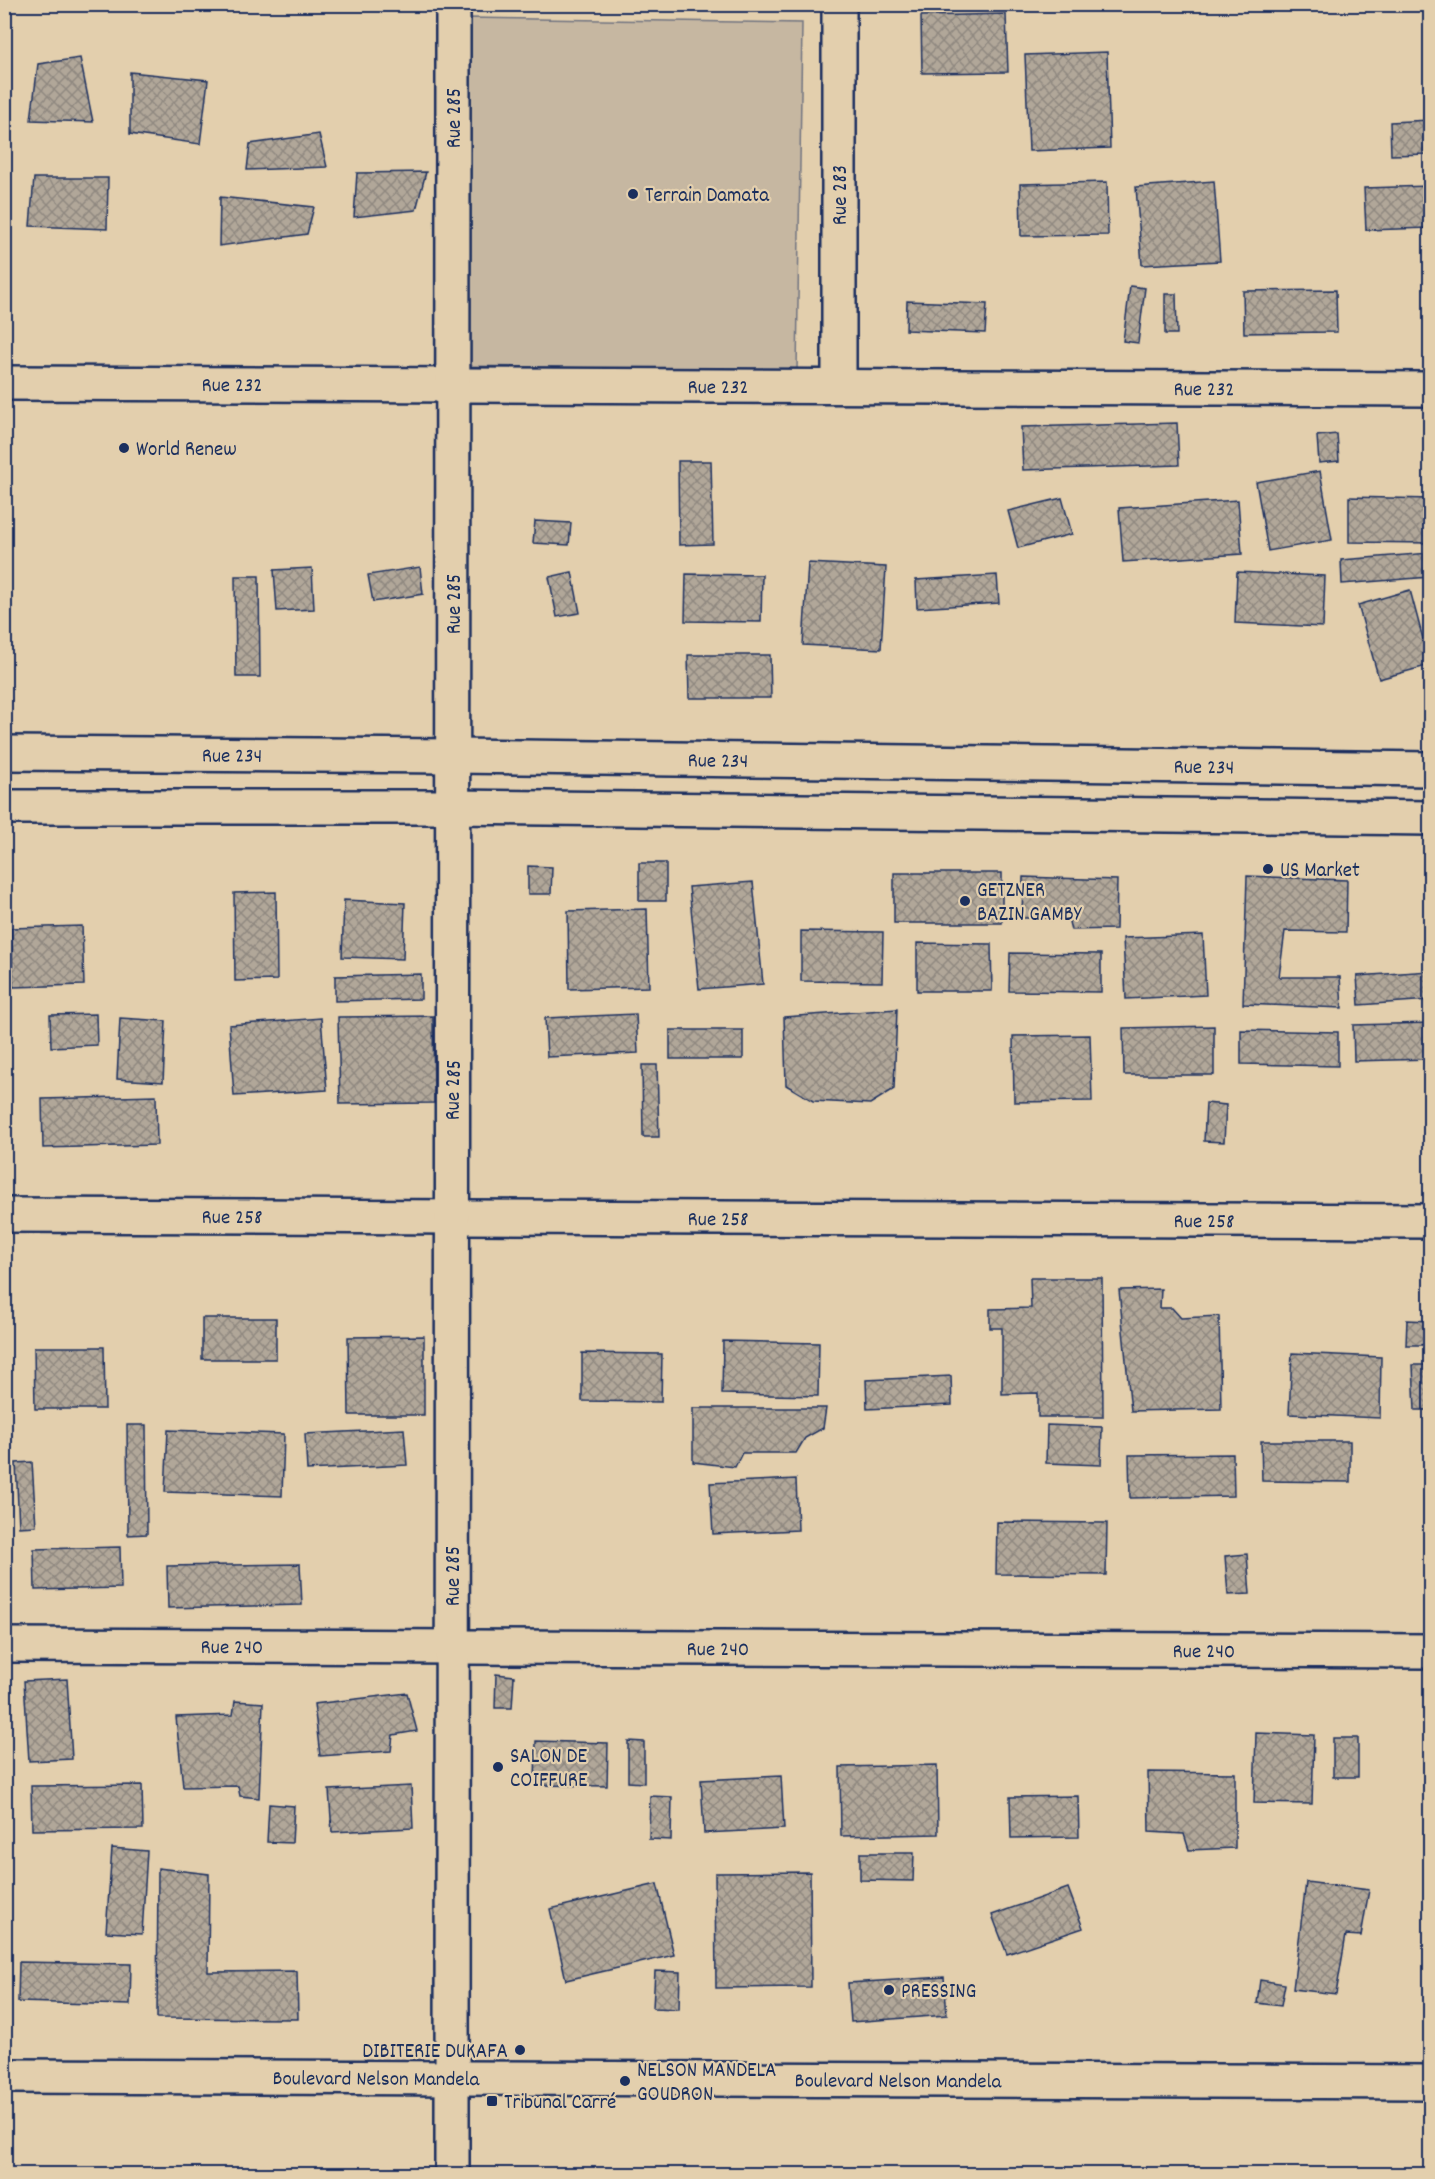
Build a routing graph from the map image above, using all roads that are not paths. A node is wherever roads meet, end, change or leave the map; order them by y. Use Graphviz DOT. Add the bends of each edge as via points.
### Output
graph roads {
  1 [pos="453,4"];
  2 [pos="839,4"];
  3 [pos="4,383"];
  4 [pos="453,385"];
  5 [pos="839,386"];
  6 [pos="1431,389"];
  7 [pos="4,753"];
  8 [pos="453,756"];
  9 [pos="1431,769"];
  10 [pos="4,807"];
  11 [pos="453,807"];
  12 [pos="1431,818"];
  13 [pos="4,1215"];
  14 [pos="453,1216"];
  15 [pos="1431,1221"];
  16 [pos="4,1645"];
  17 [pos="453,1647"];
  18 [pos="1431,1651"];
  19 [pos="4,2076"];
  20 [pos="453,2077"];
  21 [pos="1431,2082"];
  22 [pos="452,2175"];
  1 -- 4 [label="street, Rue 285"];
  2 -- 5 [label="street, Rue 283"];
  3 -- 4 [label="street, Rue 232"];
  4 -- 5 [label="street, Rue 232"];
  4 -- 8 [label="street, Rue 285"];
  5 -- 6 [label="street, Rue 232"];
  7 -- 8 [label="street, Rue 234"];
  8 -- 9 [label="street, Rue 234"];
  8 -- 11 [label="street, Rue 285"];
  10 -- 11 [label="street"];
  11 -- 12 [label="street"];
  11 -- 14 [label="street, Rue 285"];
  13 -- 14 [label="street, Rue 258"];
  14 -- 15 [label="street, Rue 258"];
  14 -- 17 [label="street, Rue 285"];
  16 -- 17 [label="street, Rue 240"];
  17 -- 18 [label="street, Rue 240"];
  17 -- 20 [label="street, Rue 285"];
  19 -- 20 [label="street, Boulevard Nelson Mandela"];
  20 -- 21 [label="street, Boulevard Nelson Mandela"];
  20 -- 22 [label="street, Rue 285"];
}
